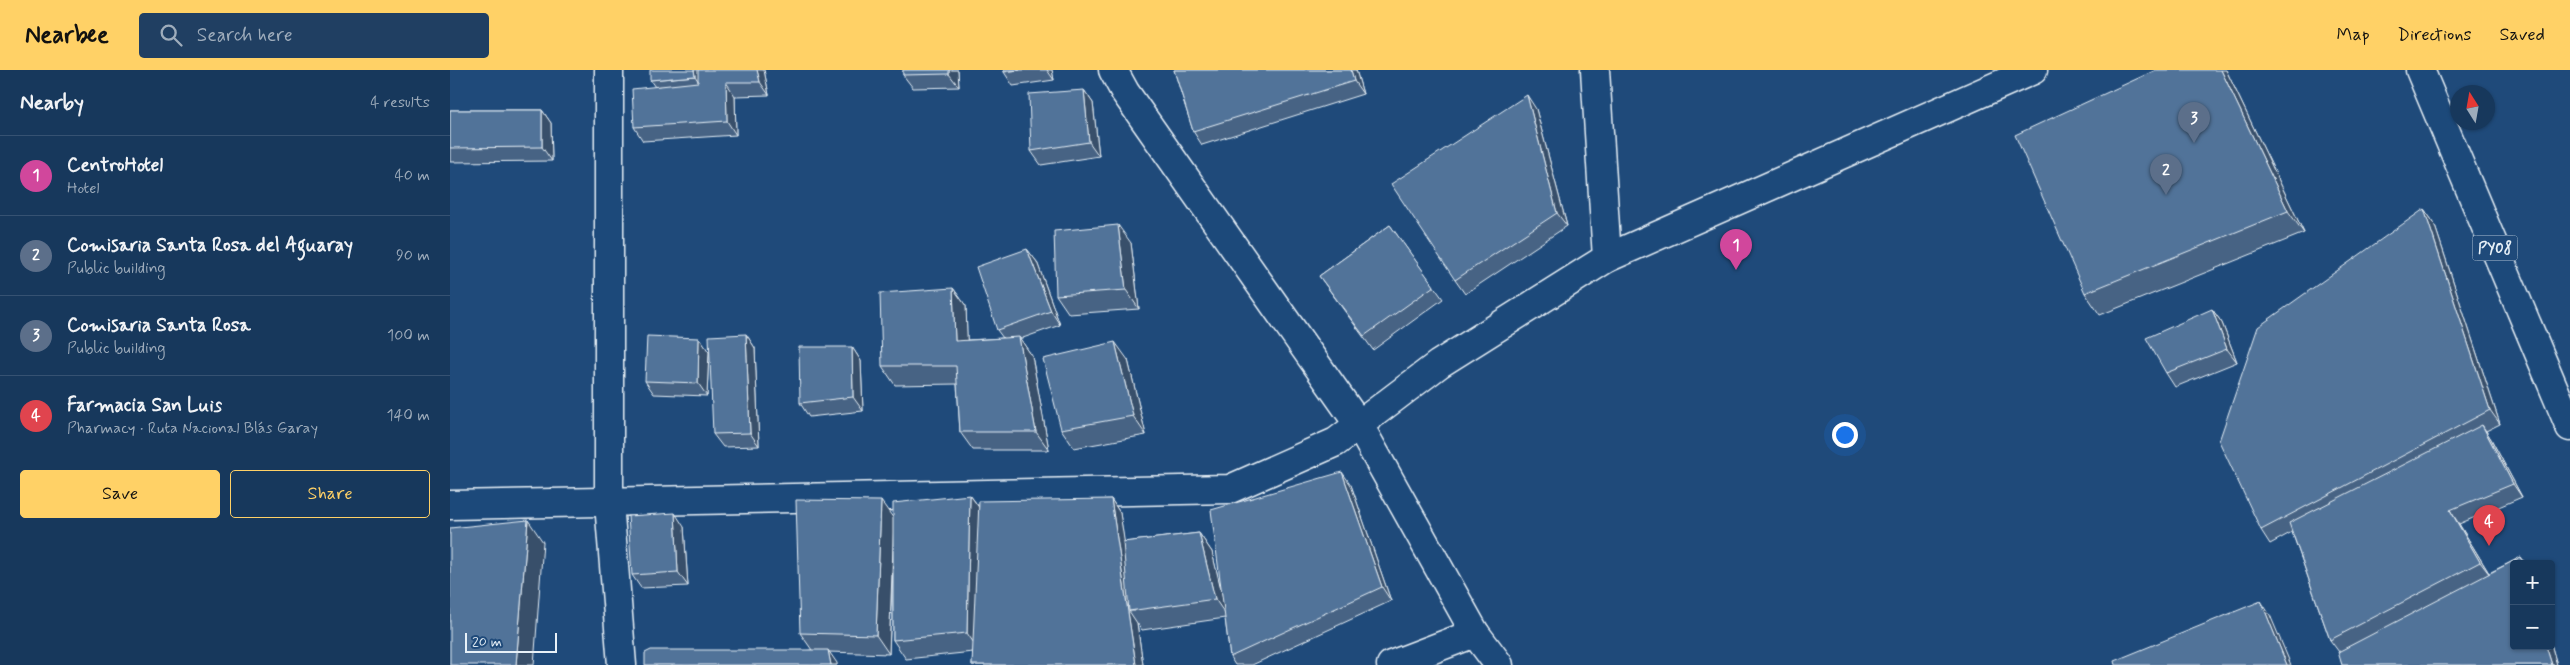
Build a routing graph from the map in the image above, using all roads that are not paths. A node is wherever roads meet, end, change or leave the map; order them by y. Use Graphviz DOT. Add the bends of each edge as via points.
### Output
graph roads {
  1 [pos="609,70"];
  2 [pos="1113,70"];
  3 [pos="1595,70"];
  4 [pos="2033,70"];
  5 [pos="2420,70"];
  6 [pos="1607,258"];
  7 [pos="1359,425"];
  8 [pos="2570,427"];
  9 [pos="609,502"];
  10 [pos="450,505"];
  11 [pos="1475,633"];
  12 [pos="622,665"];
  13 [pos="1391,665"];
  14 [pos="1499,665"];
  1 -- 9 [label="main road"];
  2 -- 7 [label="main road" via="1125,92"];
  3 -- 6 [label="main road"];
  4 -- 6 [label="main road"];
  5 -- 8 [label="main road, PY08"];
  6 -- 7 [label="main road" via="1439,364"];
  7 -- 9 [label="main road" via="1336,442 1230,489"];
  7 -- 11 [label="main road"];
  9 -- 10 [label="main road"];
  9 -- 12 [label="main road"];
  11 -- 13 [label="main road"];
  11 -- 14 [label="main road"];
}
